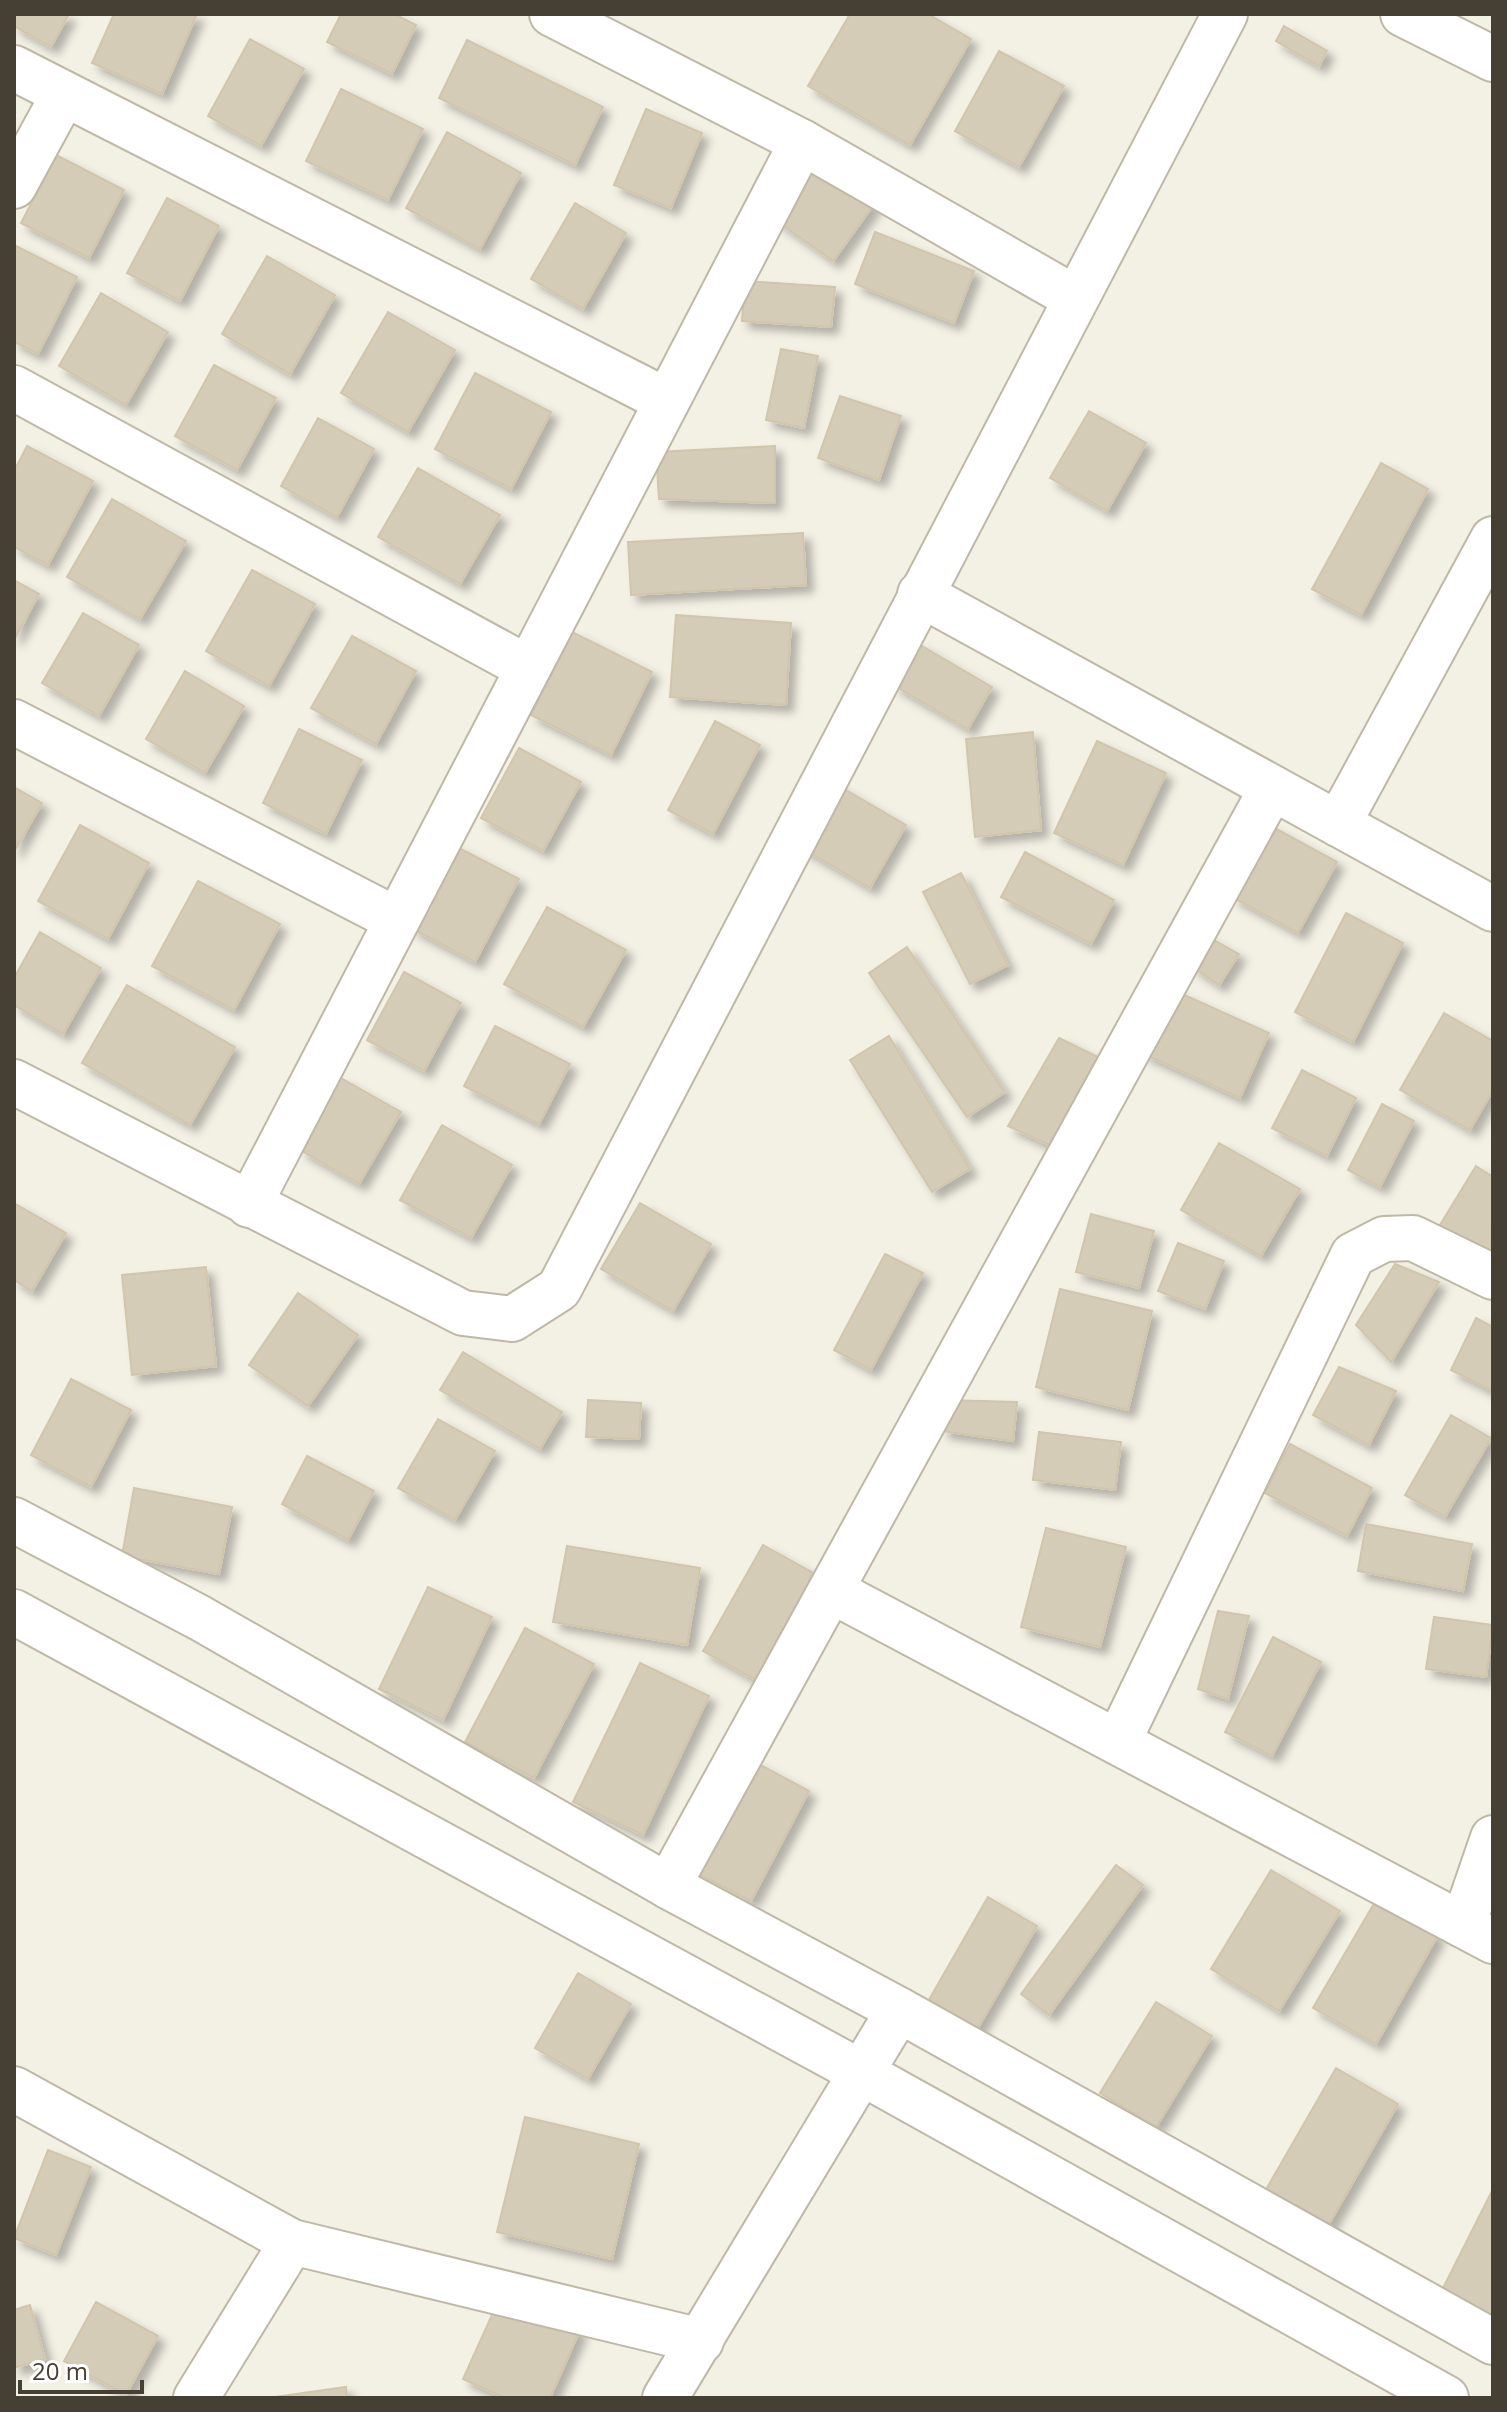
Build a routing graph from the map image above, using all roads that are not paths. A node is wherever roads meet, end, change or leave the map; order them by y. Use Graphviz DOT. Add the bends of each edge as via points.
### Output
graph roads {
  1 [pos="552,14"];
  2 [pos="1225,14"];
  3 [pos="1403,14"];
  4 [pos="1493,59"];
  5 [pos="14,68"];
  6 [pos="64,94"];
  7 [pos="802,142"];
  8 [pos="14,186"];
  9 [pos="1075,298"];
  10 [pos="14,388"];
  11 [pos="667,401"];
  12 [pos="1493,539"];
  13 [pos="920,594"];
  14 [pos="528,668"];
  15 [pos="14,722"];
  16 [pos="1272,788"];
  17 [pos="1338,824"];
  18 [pos="1493,909"];
  19 [pos="397,920"];
  20 [pos="14,1082"];
  21 [pos="249,1205"];
  22 [pos="1493,1277"];
  23 [pos="14,1520"];
  24 [pos="832,1591"];
  25 [pos="14,1612"];
  26 [pos="1118,1742"];
  27 [pos="1493,1838"];
  28 [pos="668,1886"];
  29 [pos="1478,1933"];
  30 [pos="899,2010"];
  31 [pos="862,2073"];
  32 [pos="14,2089"];
  33 [pos="292,2242"];
  34 [pos="701,2341"];
  35 [pos="1493,2342"];
  36 [pos="196,2398"];
  37 [pos="665,2398"];
  38 [pos="1446,2398"];
  1 -- 7 [label="street"];
  2 -- 9 [label="street"];
  3 -- 4 [label="street"];
  5 -- 6 [label="street"];
  6 -- 8 [label="street"];
  6 -- 11 [label="street"];
  7 -- 9 [label="street"];
  7 -- 11 [label="street"];
  9 -- 13 [label="street"];
  10 -- 14 [label="street"];
  11 -- 14 [label="street"];
  12 -- 17 [label="street"];
  13 -- 16 [label="street"];
  13 -- 21 [label="street" via="559,1289 512,1319 463,1313"];
  14 -- 19 [label="street"];
  15 -- 19 [label="street"];
  16 -- 17 [label="street"];
  16 -- 24 [label="street"];
  17 -- 18 [label="street"];
  19 -- 21 [label="street"];
  20 -- 21 [label="street"];
  22 -- 26 [label="street" via="1413,1238 1384,1239 1353,1255"];
  23 -- 28 [label="street" via="200,1618"];
  24 -- 26 [label="street"];
  24 -- 28 [label="street"];
  25 -- 31 [label="street"];
  26 -- 29 [label="street"];
  27 -- 29 [label="street"];
  28 -- 30 [label="street"];
  30 -- 31 [label="street"];
  30 -- 35 [label="street"];
  31 -- 34 [label="street"];
  31 -- 38 [label="street"];
  32 -- 33 [label="street"];
  33 -- 34 [label="street"];
  33 -- 36 [label="street"];
  34 -- 37 [label="street"];
}
